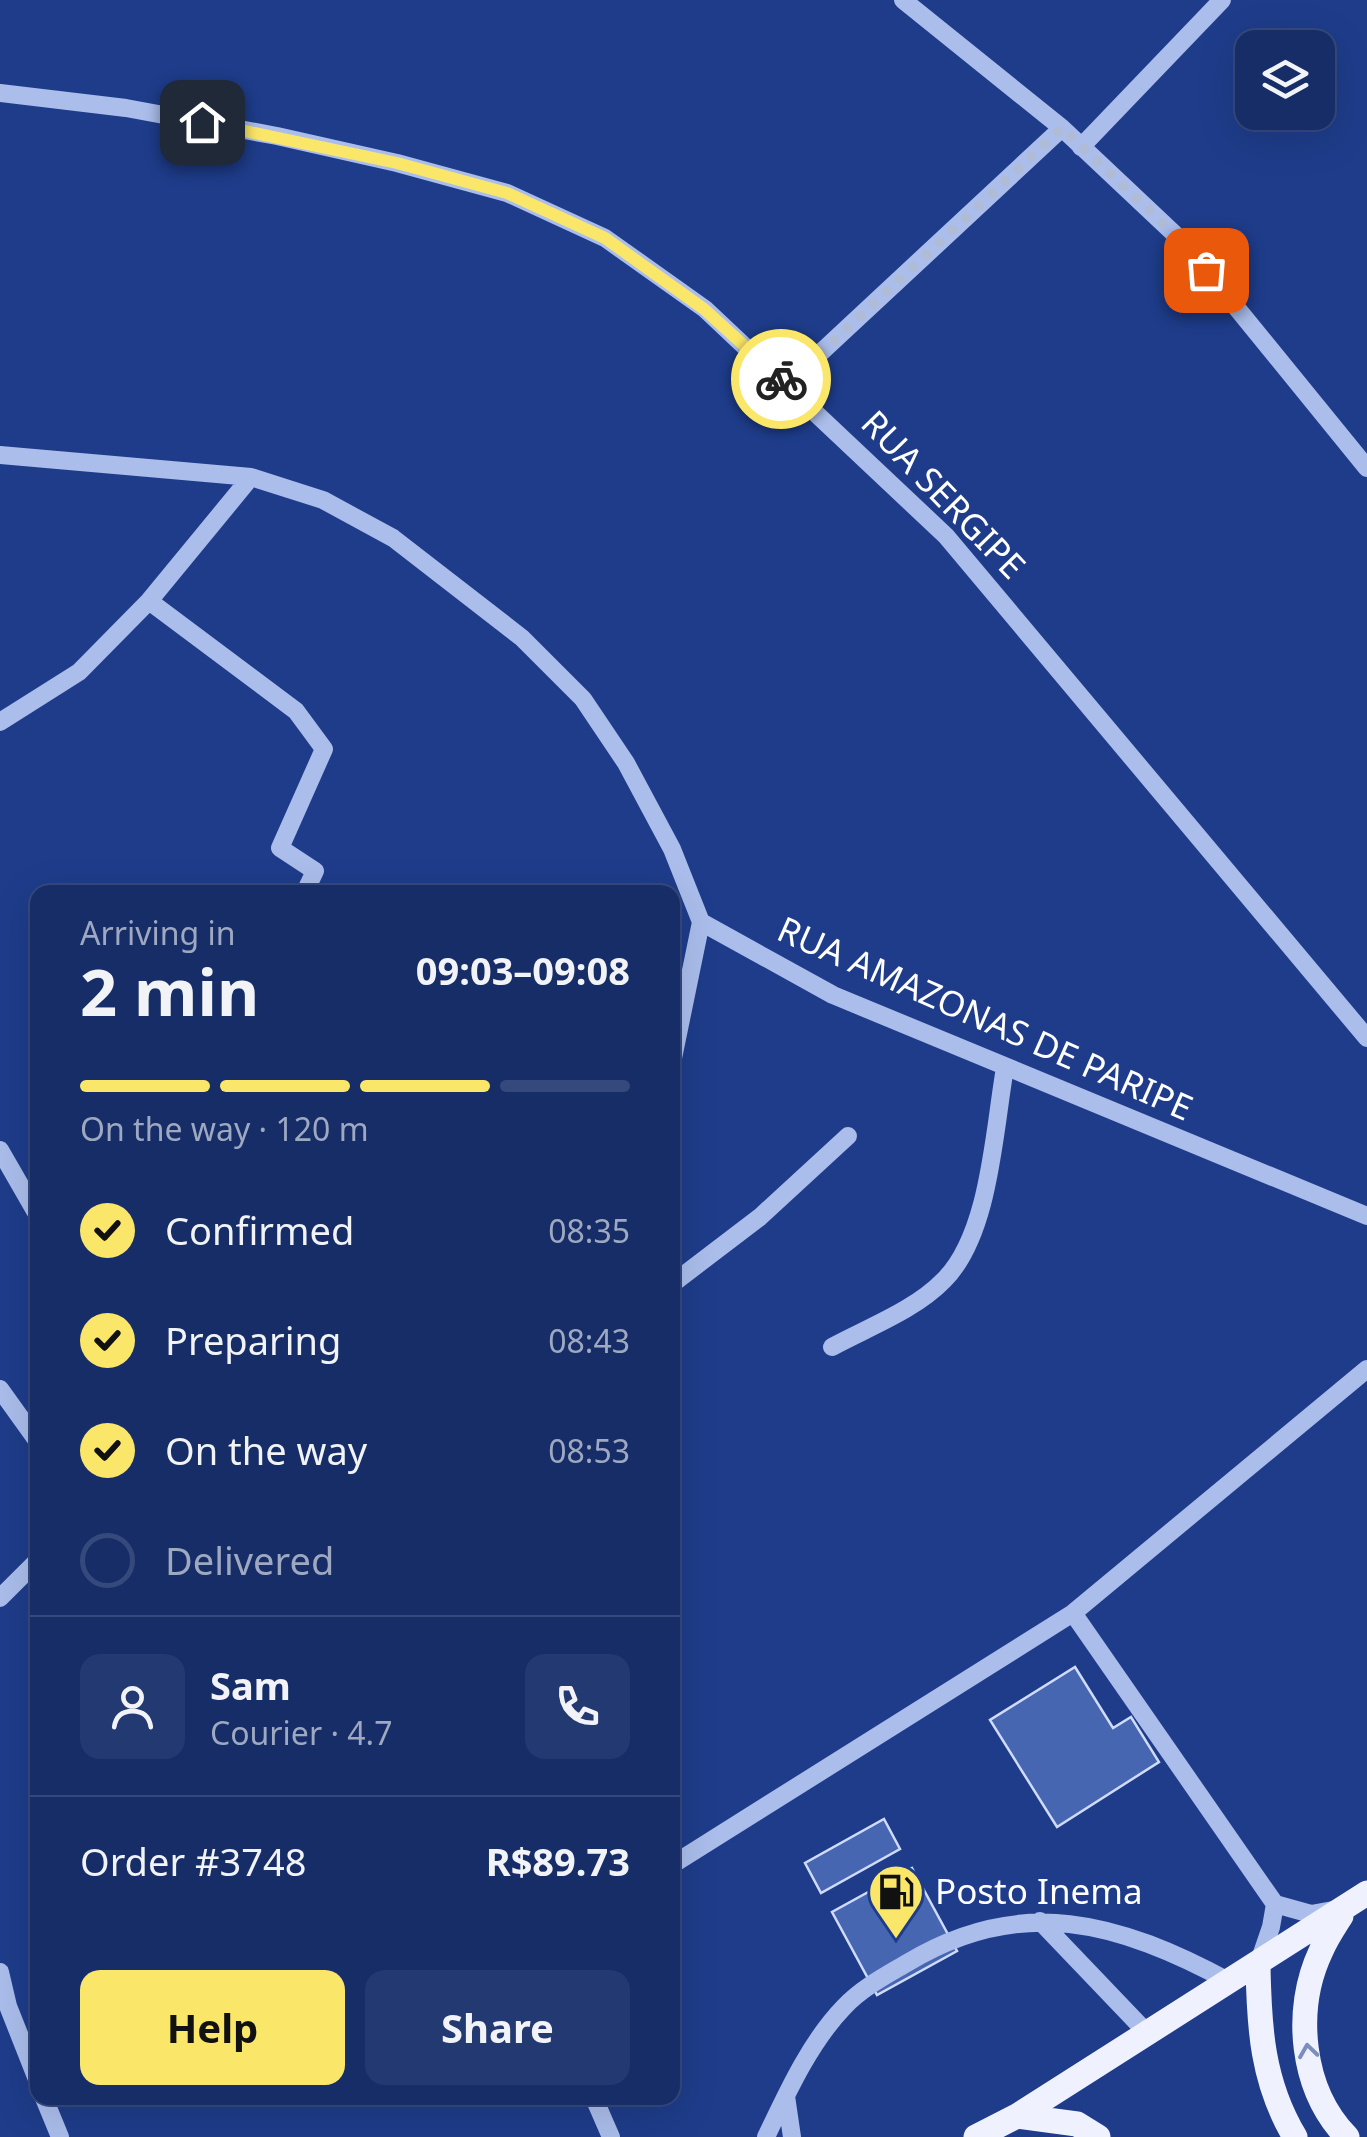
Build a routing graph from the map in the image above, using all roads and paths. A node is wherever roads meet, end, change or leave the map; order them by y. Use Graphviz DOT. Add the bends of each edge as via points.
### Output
graph roads {
  1 [pos="904,0"];
  2 [pos="1222,0"];
  3 [pos="0,93"];
  4 [pos="1062,128"];
  5 [pos="1081,147"];
  6 [pos="788,384"];
  7 [pos="0,455"];
  8 [pos="1367,468"];
  9 [pos="251,477"];
  10 [pos="149,601"];
  11 [pos="0,722"];
  12 [pos="308,885"];
  13 [pos="701,922"];
  14 [pos="680,1025"];
  15 [pos="1367,1038"];
  16 [pos="1005,1068"];
  17 [pos="848,1136"];
  18 [pos="0,1150"];
  19 [pos="30,1202"];
  20 [pos="1367,1216"];
  21 [pos="680,1278"];
  22 [pos="832,1347"];
  23 [pos="1367,1369"];
  24 [pos="0,1389"];
  25 [pos="30,1431"];
  26 [pos="30,1568"];
  27 [pos="0,1598"];
  28 [pos="1074,1613"];
  29 [pos="680,1860"];
  30 [pos="1356,1901"];
  31 [pos="1274,1904"];
  32 [pos="1040,1922"];
  33 [pos="1258,1965"];
  34 [pos="0,1972"];
  35 [pos="1230,1982"];
  36 [pos="1148,2034"];
  37 [pos="0,2038"];
  38 [pos="22,2042"];
  39 [pos="30,2062"];
  40 [pos="786,2096"];
  41 [pos="47,2105"];
  42 [pos="597,2105"];
  43 [pos="1017,2116"];
  44 [pos="60,2137"];
  45 [pos="611,2137"];
  46 [pos="766,2137"];
  47 [pos="792,2137"];
  48 [pos="976,2137"];
  49 [pos="1098,2137"];
  50 [pos="1295,2137"];
  51 [pos="1346,2137"];
  1 -- 4 [label="street"];
  2 -- 5 [label="street"];
  3 -- 6 [label="street, RUA SERGIPE" via="278,136 507,193 605,238 704,309"];
  4 -- 5 [label="street"];
  4 -- 6 [label="street"];
  5 -- 8 [label="street" via="1183,242"];
  6 -- 15 [label="street, RUA SERGIPE" via="946,536"];
  7 -- 9 [label="street"];
  9 -- 10 [label="street"];
  9 -- 13 [label="street" via="324,500 392,538 522,638 583,699 626,763"];
  10 -- 11 [label="street" via="78,672"];
  10 -- 12 [label="street" via="296,711 324,749 280,848 315,871"];
  13 -- 14 [label="street"];
  13 -- 16 [label="street, RUA AMAZONAS DE PARIPE" via="833,996"];
  16 -- 20 [label="street, RUA AMAZONAS DE PARIPE"];
  16 -- 22 [label="street" via="985,1187 966,1248 924,1298"];
  17 -- 21 [label="street" via="760,1217"];
  18 -- 19 [label="street"];
  23 -- 28 [label="street"];
  24 -- 25 [label="street"];
  26 -- 27 [label="street"];
  28 -- 29 [label="street"];
  28 -- 31 [label="street"];
  30 -- 31 [label="street" via="1312,1914"];
  30 -- 33 [label="main road"];
  51 -- 30 [label="main road, one-way" via="1313,2086 1305,2040 1308,1989 1320,1950"];
  31 -- 33 [label="street"];
  32 -- 35 [label="street" via="1146,1941"];
  32 -- 36 [label="street"];
  32 -- 40 [label="street" via="988,1926 961,1936 868,1987 827,2027"];
  33 -- 35 [label="main road"];
  33 -- 50 [label="main road" via="1266,2072"];
  34 -- 38 [label="street"];
  35 -- 36 [label="main road"];
  36 -- 43 [label="main road"];
  37 -- 38 [label="street"];
  38 -- 39 [label="street"];
  40 -- 46 [label="street"];
  40 -- 47 [label="street"];
  41 -- 44 [label="street"];
  42 -- 45 [label="street"];
  43 -- 48 [label="main road"];
  43 -- 49 [label="main road" via="1078,2124"];
}
